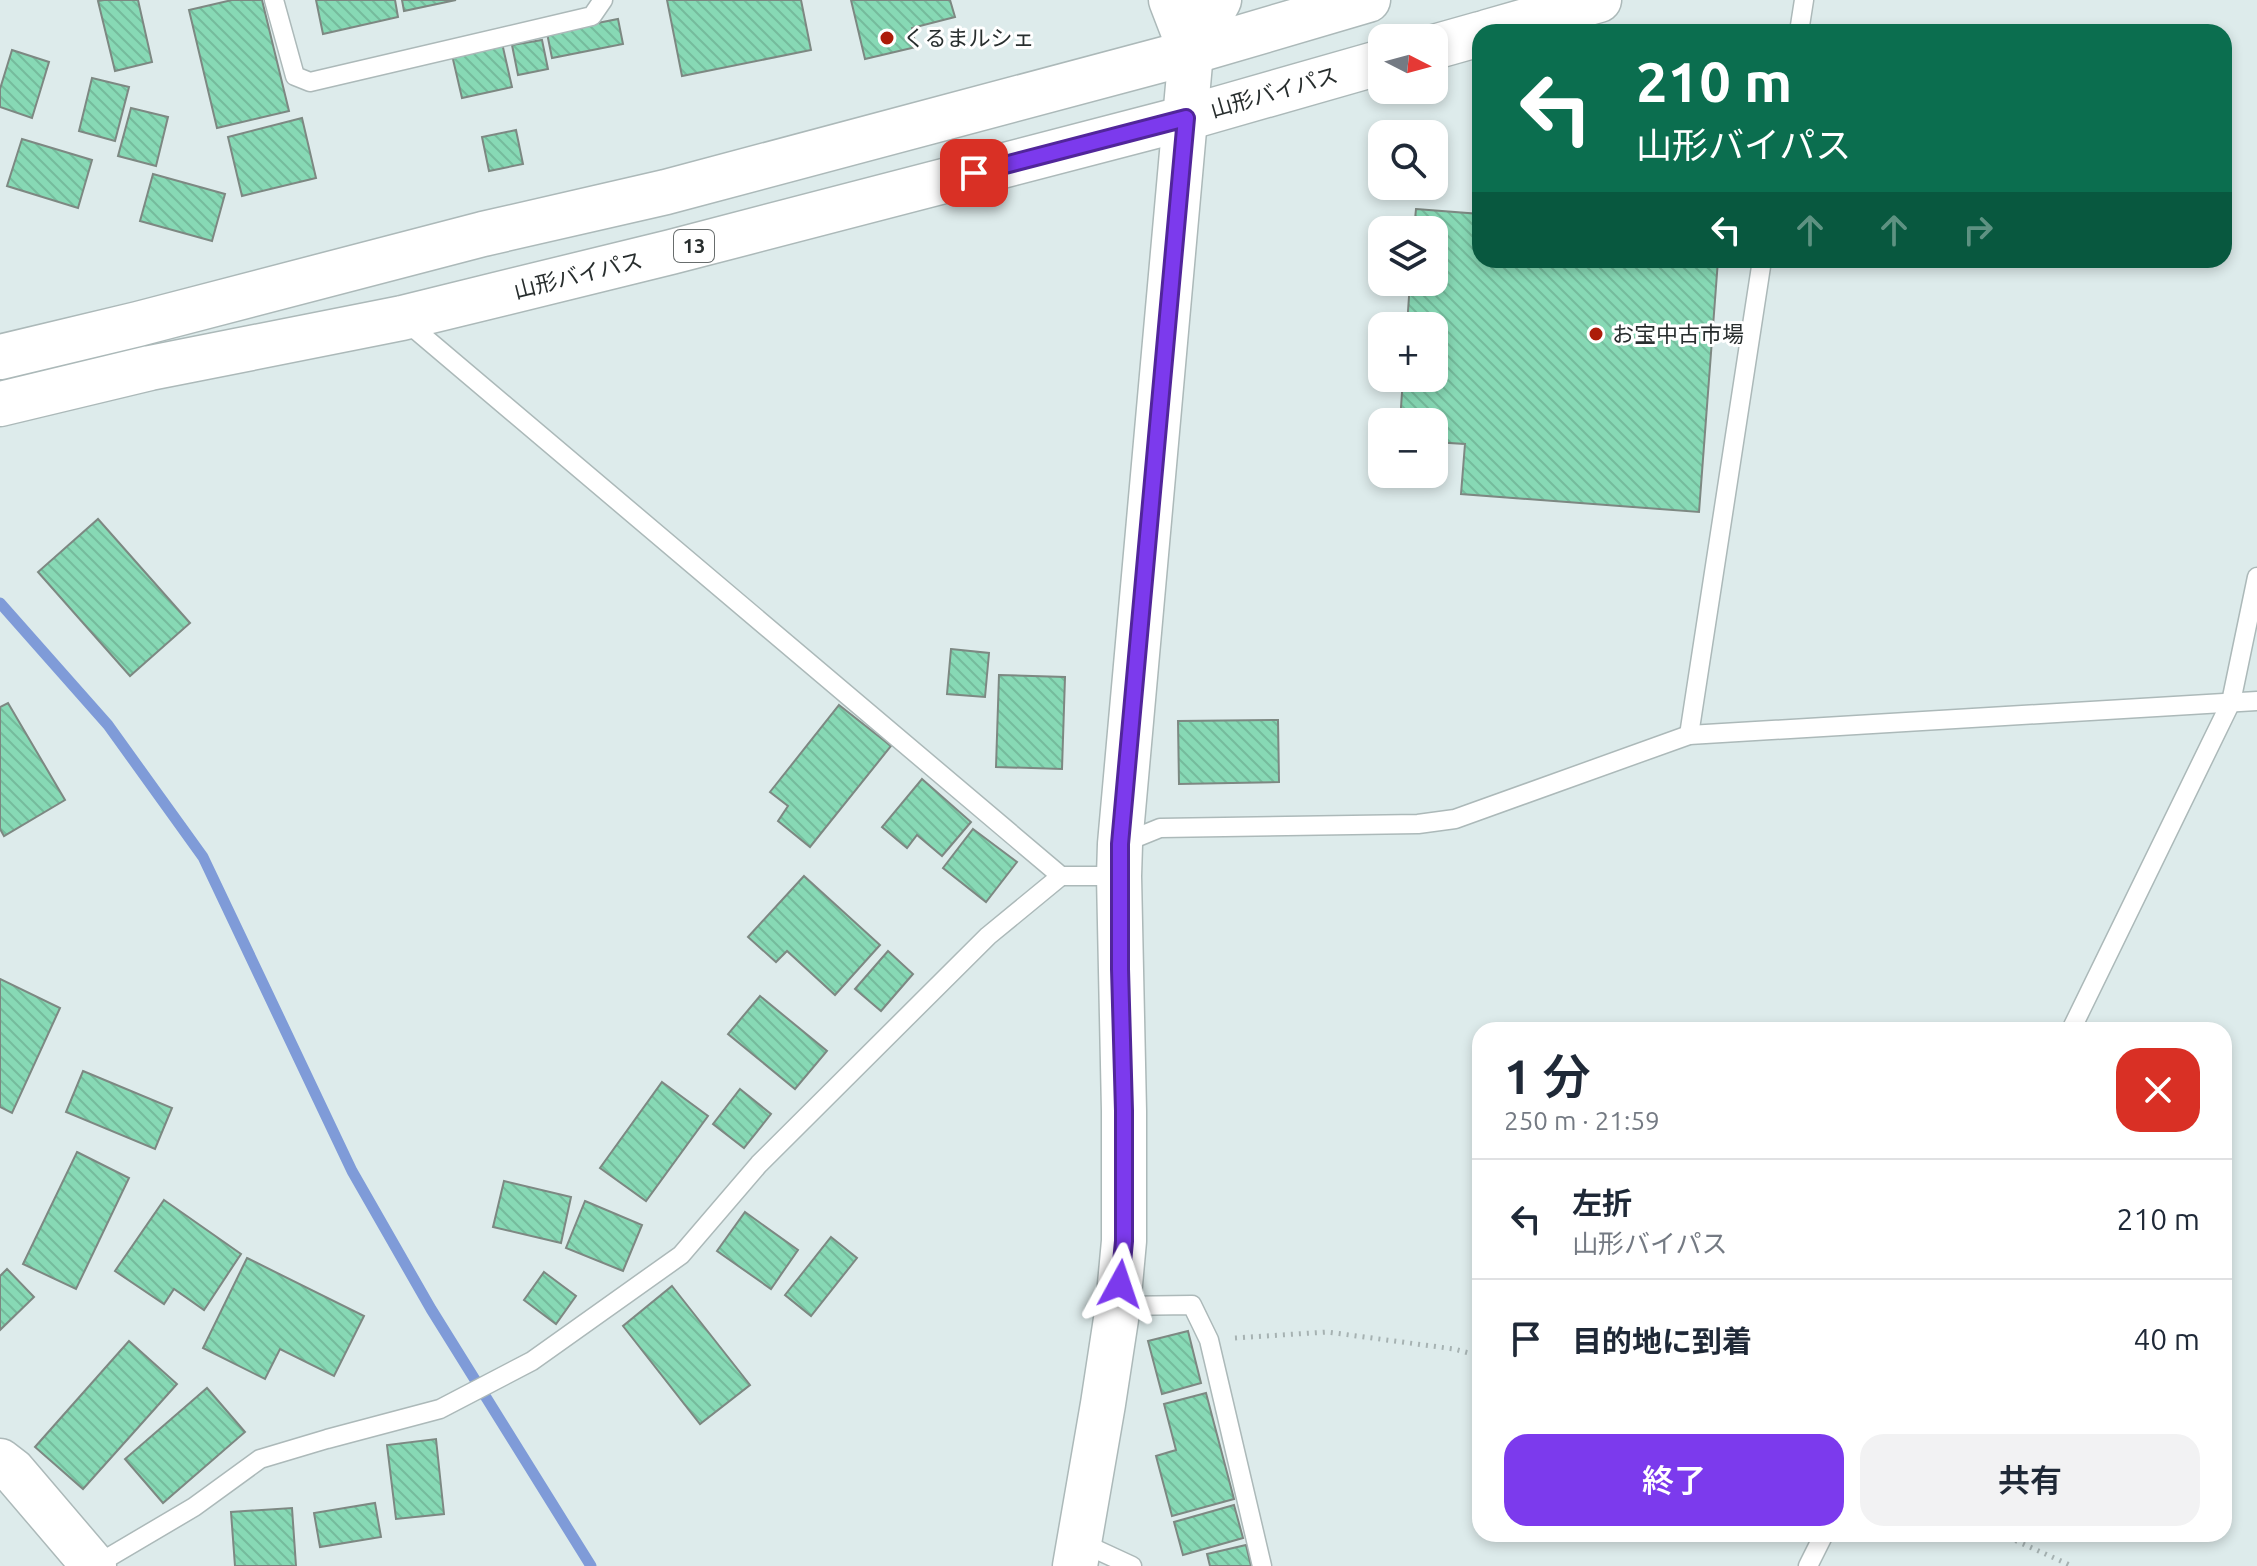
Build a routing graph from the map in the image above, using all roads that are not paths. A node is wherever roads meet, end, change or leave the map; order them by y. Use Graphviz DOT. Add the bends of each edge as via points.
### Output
graph roads {
  1 [pos="274,0"];
  2 [pos="603,0"];
  3 [pos="1171,0"];
  4 [pos="1219,0"];
  5 [pos="1368,0"];
  6 [pos="1599,0"];
  7 [pos="1804,0"];
  8 [pos="1515,24"];
  9 [pos="1800,24"];
  10 [pos="1472,36"];
  11 [pos="1448,43"];
  12 [pos="1191,52"];
  13 [pos="1368,66"];
  14 [pos="1186,118"];
  15 [pos="1761,268"];
  16 [pos="402,318"];
  17 [pos="0,357"];
  18 [pos="0,404"];
  19 [pos="2257,577"];
  20 [pos="2257,701"];
  21 [pos="2231,702"];
  22 [pos="1689,735"];
  23 [pos="1120,860"];
  24 [pos="1061,876"];
  25 [pos="2075,1022"];
  26 [pos="1118,1306"];
  27 [pos="0,1461"];
  28 [pos="1820,1542"];
  29 [pos="1077,1554"];
  30 [pos="94,1566"];
  31 [pos="1132,1566"];
  32 [pos="1262,1566"];
  33 [pos="1808,1566"];
  1 -- 2 [label="lane" via="295,76 310,82 592,16"];
  3 -- 12 [label="main road"];
  4 -- 12 [label="main road"];
  5 -- 12 [label="main road"];
  6 -- 8 [label="main road"];
  7 -- 9 [label="lane"];
  10 -- 11 [label="main road"];
  12 -- 14 [label="main road"];
  12 -- 17 [label="main road" via="666,192"];
  13 -- 14 [label="main road, 山形バイパス / 13"];
  14 -- 16 [label="main road, 山形バイパス / 13"];
  14 -- 23 [label="main road"];
  15 -- 22 [label="lane"];
  16 -- 18 [label="main road, 山形バイパス / 13"];
  16 -- 24 [label="lane"];
  19 -- 21 [label="lane"];
  20 -- 21 [label="lane"];
  21 -- 22 [label="lane"];
  21 -- 25 [label="lane"];
  22 -- 23 [label="lane" via="1455,819 1160,828"];
  23 -- 24 [label="lane"];
  23 -- 26 [label="main road" via="1124,1241"];
  24 -- 30 [label="lane" via="988,936 782,1141 681,1255 532,1361 440,1409 260,1459 194,1507"];
  26 -- 29 [label="main road"];
  26 -- 32 [label="lane" via="1192,1305 1209,1340"];
  27 -- 30 [label="main road"];
  28 -- 33 [label="lane"];
  29 -- 31 [label="lane"];
}
